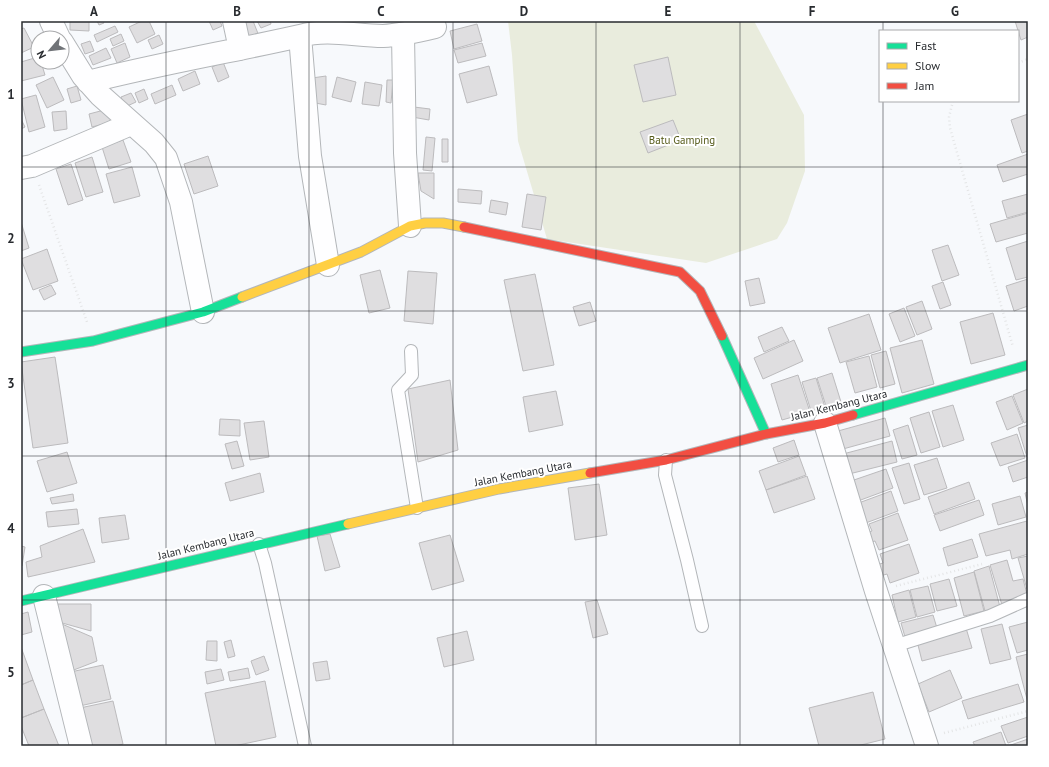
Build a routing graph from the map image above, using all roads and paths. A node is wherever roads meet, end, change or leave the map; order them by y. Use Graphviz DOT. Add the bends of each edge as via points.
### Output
graph roads {
  1 [pos="234,21"];
  2 [pos="435,27"];
  3 [pos="403,34"];
  4 [pos="300,36"];
  5 [pos="240,49"];
  6 [pos="70,54"];
  7 [pos="88,82"];
  8 [pos="953,102"];
  9 [pos="131,124"];
  10 [pos="27,167"];
  11 [pos="410,226"];
  12 [pos="328,265"];
  13 [pos="203,312"];
  14 [pos="93,341"];
  15 [pos="411,351"];
  16 [pos="21,352"];
  17 [pos="1028,365"];
  18 [pos="1018,367"];
  19 [pos="825,423"];
  20 [pos="766,434"];
  21 [pos="666,460"];
  22 [pos="417,508"];
  23 [pos="259,544"];
  24 [pos="982,564"];
  25 [pos="876,591"];
  26 [pos="44,596"];
  27 [pos="1028,599"];
  28 [pos="21,601"];
  29 [pos="702,626"];
  30 [pos="894,646"];
  31 [pos="1028,711"];
  32 [pos="926,742"];
  33 [pos="80,746"];
  34 [pos="305,746"];
  1 -- 5 [label="street"];
  2 -- 3 [label="street"];
  3 -- 4 [label="street" via="384,36 314,32"];
  3 -- 11 [label="street" via="405,153"];
  4 -- 5 [label="street"];
  4 -- 12 [label="street" via="310,156"];
  5 -- 7 [label="street" via="139,68"];
  6 -- 7 [label="street"];
  7 -- 9 [label="street"];
  8 -- 18 [label="path" via="949,116 950,128"];
  9 -- 10 [label="street"];
  9 -- 13 [label="street" via="162,151 173,176 181,202"];
  10 -- 14 [label="path" via="69,267"];
  11 -- 12 [label="street" via="361,252"];
  11 -- 20 [label="street" via="443,223 680,272 700,291 709,306"];
  12 -- 13 [label="street"];
  13 -- 14 [label="street"];
  14 -- 16 [label="street"];
  15 -- 22 [label="lane" via="412,375 398,390"];
  17 -- 18 [label="street, Jalan Kembang Utara"];
  18 -- 19 [label="street, Jalan Kembang Utara"];
  19 -- 20 [label="street, Jalan Kembang Utara"];
  19 -- 25 [label="street"];
  20 -- 21 [label="street, Jalan Kembang Utara"];
  21 -- 22 [label="street, Jalan Kembang Utara" via="499,489"];
  21 -- 29 [label="lane" via="665,476"];
  22 -- 23 [label="street, Jalan Kembang Utara"];
  23 -- 26 [label="street, Jalan Kembang Utara"];
  23 -- 34 [label="lane"];
  24 -- 25 [label="path"];
  25 -- 30 [label="street"];
  26 -- 28 [label="street, Jalan Kembang Utara"];
  26 -- 33 [label="street"];
  27 -- 30 [label="lane" via="990,616"];
  30 -- 32 [label="street"];
  31 -- 32 [label="path"];
}
